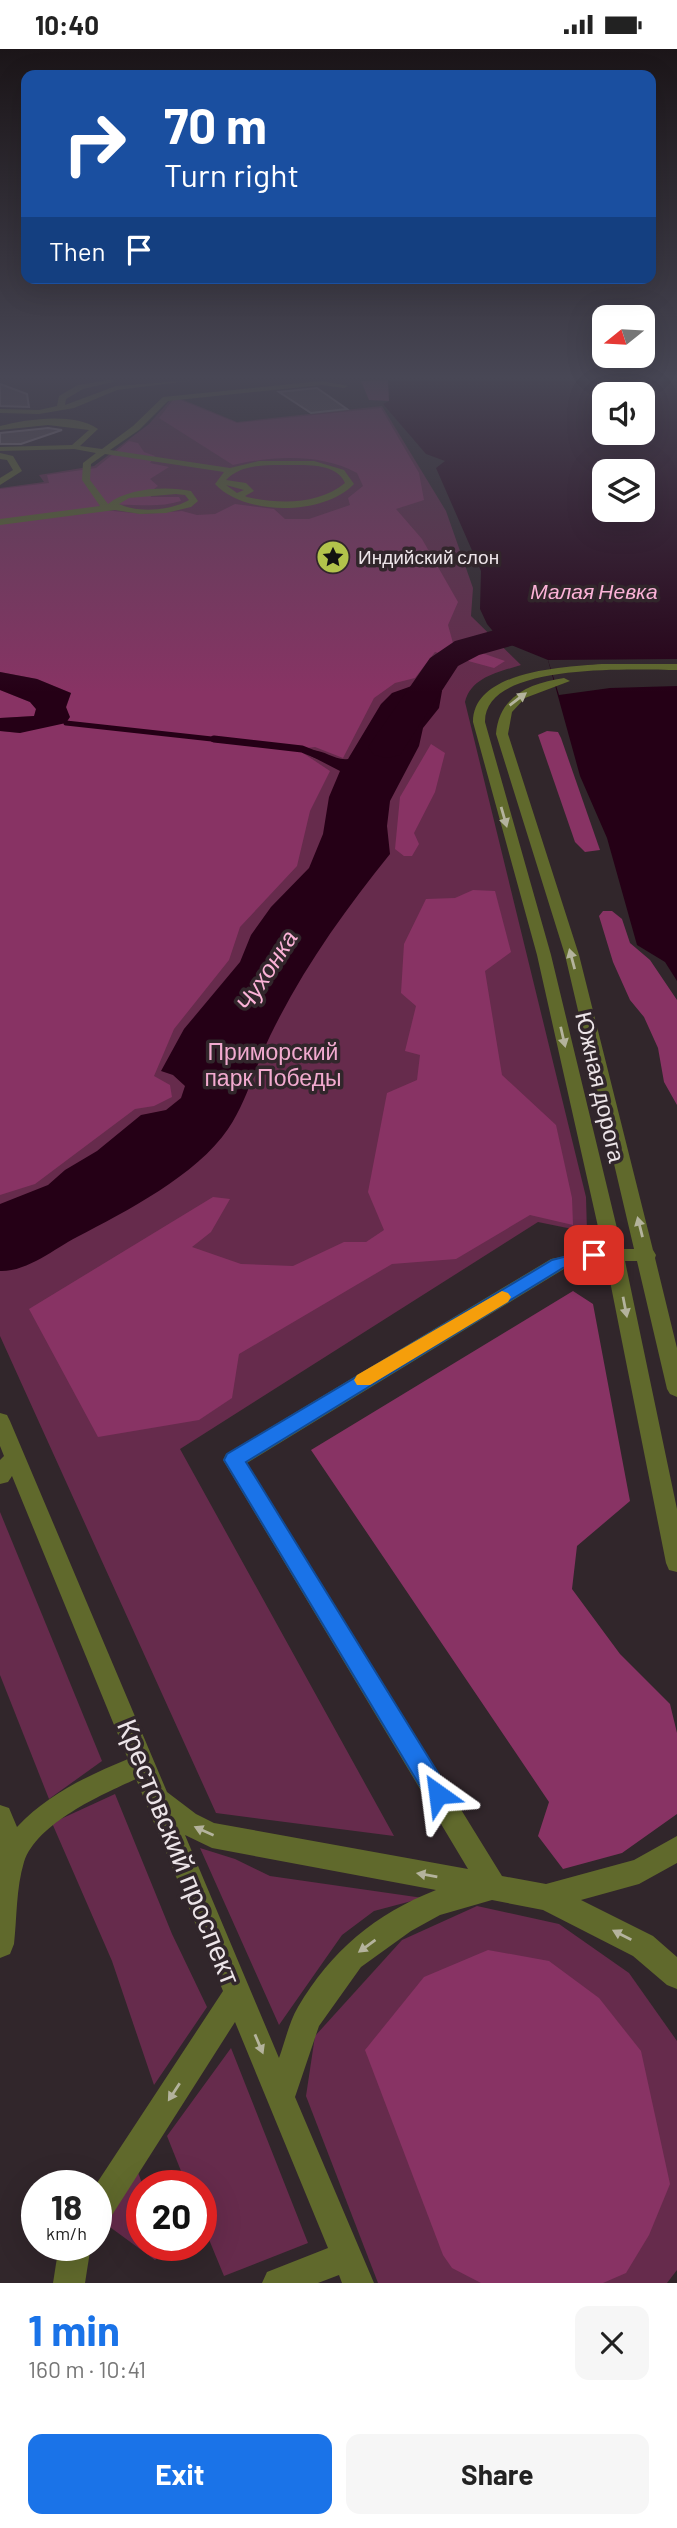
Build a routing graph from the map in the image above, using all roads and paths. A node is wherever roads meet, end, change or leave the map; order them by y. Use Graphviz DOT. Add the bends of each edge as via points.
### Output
graph roads {
  1 [pos="90,484"];
  2 [pos="224,484"];
  3 [pos="351,484"];
  4 [pos="222,487"];
  5 [pos="201,494"];
  6 [pos="236,497"];
  7 [pos="110,507"];
  8 [pos="0,522"];
  9 [pos="677,667"];
  10 [pos="677,676"];
  11 [pos="553,677"];
  12 [pos="614,1254"];
  13 [pos="647,1255"];
  14 [pos="677,1389"];
  15 [pos="0,1421"];
  16 [pos="7,1467"];
  17 [pos="677,1563"];
  18 [pos="143,1764"];
  19 [pos="158,1800"];
  20 [pos="0,1817"];
  21 [pos="677,1849"];
  22 [pos="14,1853"];
  23 [pos="494,1887"];
  24 [pos="546,1897"];
  25 [pos="0,1944"];
  26 [pos="677,1975"];
  27 [pos="237,1994"];
  28 [pos="281,2096"];
  29 [pos="112,2187"];
  30 [pos="72,2261"];
  31 [pos="353,2270"];
  32 [pos="69,2283"];
  33 [pos="278,2283"];
  1 -- 7 [label="street"];
  2 -- 4 [label="street"];
  3 -- 6 [label="street" via="333,497 295,503"];
  4 -- 5 [label="street"];
  4 -- 6 [label="street"];
  4 -- 6 [label="street" via="243,485 250,491"];
  5 -- 7 [label="street" via="176,491 127,496"];
  5 -- 7 [label="street" via="182,507 135,512"];
  7 -- 8 [label="street"];
  9 -- 11 [label="street"];
  10 -- 11 [label="street"];
  11 -- 12 [label="street, Южная дорога, one-way" via="501,687 481,706 479,719 544,955"];
  13 -- 11 [label="street, Южная дорога, one-way" via="572,955 502,734 501,719 515,699"];
  12 -- 13 [label="street"];
  12 -- 17 [label="street, Южная дорога, one-way"];
  12 -- 23 [label="street" via="574,1257 558,1264 234,1460"];
  13 -- 14 [label="street, Южная дорога"];
  15 -- 16 [label="street, Крестовский проспект"];
  16 -- 18 [label="street, Крестовский проспект"];
  18 -- 19 [label="street, Крестовский проспект"];
  18 -- 22 [label="street" via="43,1818"];
  23 -- 19 [label="street, one-way" via="212,1835 187,1823"];
  19 -- 27 [label="street, Крестовский проспект"];
  20 -- 22 [label="street"];
  21 -- 24 [label="street" via="639,1871"];
  22 -- 25 [label="street"];
  23 -- 24 [label="street"];
  23 -- 28 [label="street, one-way" via="436,1903 401,1921 351,1957 307,2018"];
  26 -- 24 [label="street, one-way" via="643,1946"];
  27 -- 28 [label="street, Крестовский проспект, one-way"];
  27 -- 29 [label="street, one-way"];
  28 -- 31 [label="street, Крестовский проспект"];
  30 -- 32 [label="street"];
  31 -- 33 [label="street"];
}
